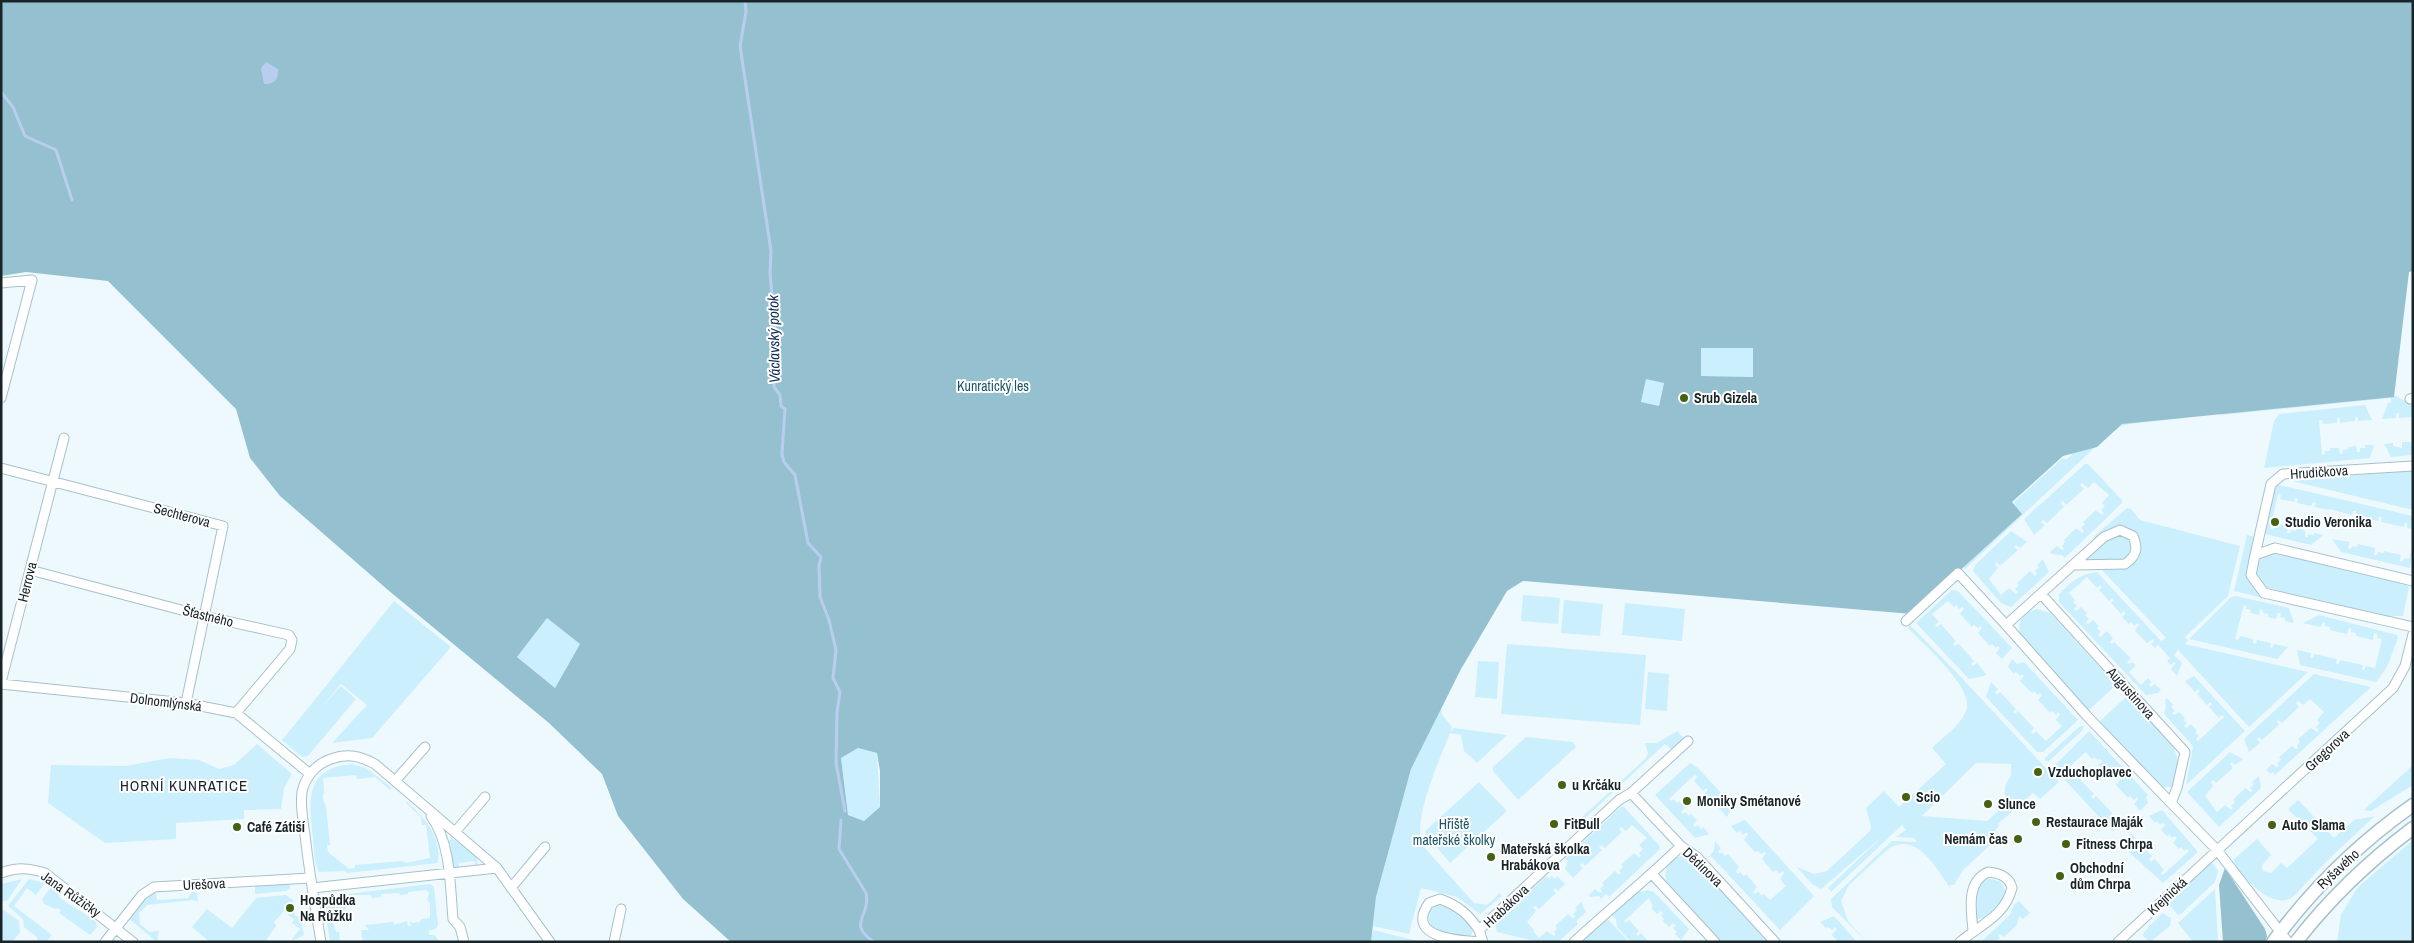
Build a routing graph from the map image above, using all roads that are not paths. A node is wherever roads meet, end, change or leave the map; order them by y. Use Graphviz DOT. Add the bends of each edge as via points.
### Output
graph roads {
  1 [pos="1,284"];
  2 [pos="1,398"];
  3 [pos="64,438"];
  4 [pos="2413,466"];
  5 [pos="1,468"];
  6 [pos="53,481"];
  7 [pos="2254,555"];
  8 [pos="2074,565"];
  9 [pos="30,570"];
  10 [pos="2413,580"];
  11 [pos="2041,594"];
  12 [pos="204,616"];
  13 [pos="1906,621"];
  14 [pos="2006,625"];
  15 [pos="2413,627"];
  16 [pos="2413,634"];
  17 [pos="1,683"];
  18 [pos="186,703"];
  19 [pos="236,714"];
  20 [pos="1688,741"];
  21 [pos="425,747"];
  22 [pos="310,774"];
  23 [pos="395,781"];
  24 [pos="1631,793"];
  25 [pos="485,797"];
  26 [pos="2171,803"];
  27 [pos="422,804"];
  28 [pos="2413,806"];
  29 [pos="2413,828"];
  30 [pos="455,832"];
  31 [pos="1681,846"];
  32 [pos="545,847"];
  33 [pos="2217,850"];
  34 [pos="497,868"];
  35 [pos="1,873"];
  36 [pos="449,874"];
  37 [pos="1652,874"];
  38 [pos="311,883"];
  39 [pos="511,888"];
  40 [pos="621,909"];
  41 [pos="116,927"];
  42 [pos="1479,930"];
  43 [pos="1973,930"];
  44 [pos="2280,939"];
  45 [pos="104,942"];
  46 [pos="133,942"];
  47 [pos="321,942"];
  48 [pos="464,942"];
  49 [pos="550,942"];
  50 [pos="614,942"];
  51 [pos="1483,942"];
  52 [pos="1574,942"];
  53 [pos="1715,942"];
  54 [pos="1775,942"];
  55 [pos="1960,942"];
  56 [pos="2118,942"];
  57 [pos="2296,942"];
  1 -- 2 [label="street" via="32,280"];
  3 -- 6 [label="street"];
  4 -- 7 [label="street, Hrudičkova" via="2283,474 2271,484"];
  5 -- 6 [label="street, Sechterova"];
  6 -- 9 [label="street, Herrova"];
  6 -- 12 [label="street, Sechterova" via="223,526"];
  7 -- 10 [label="street" via="2276,548"];
  7 -- 15 [label="street, Hrudičkova" via="2251,575 2264,593"];
  8 -- 8 [label="street" via="2125,564 2136,552 2134,536 2120,530 2111,532"];
  8 -- 11 [label="street"];
  9 -- 12 [label="street, Šťastného"];
  9 -- 17 [label="street, Herrova"];
  11 -- 14 [label="street"];
  11 -- 26 [label="street, Augustinova" via="2185,752 2178,788"];
  12 -- 18 [label="street, Sechterova"];
  12 -- 19 [label="street, Šťastného" via="289,635 292,640 290,649"];
  13 -- 14 [label="street" via="1958,573"];
  14 -- 26 [label="street" via="2086,716"];
  16 -- 33 [label="street, Gregorova" via="2405,666 2393,688"];
  17 -- 18 [label="street, Dolnomlýnská"];
  18 -- 19 [label="street, Dolnomlýnská"];
  19 -- 22 [label="street, Dolnomlýnská"];
  20 -- 24 [label="street, Hrabákova"];
  21 -- 23 [label="street"];
  22 -- 23 [label="street" via="328,760 348,755 375,764"];
  22 -- 38 [label="street" via="301,805"];
  23 -- 27 [label="street"];
  24 -- 31 [label="street, Dědinova"];
  24 -- 42 [label="street, Hrabákova" via="1619,800"];
  25 -- 30 [label="street"];
  26 -- 33 [label="street"];
  27 -- 30 [label="street"];
  27 -- 36 [label="street" via="438,825"];
  28 -- 44 [label="main road, Ryšavého" via="2342,863 2301,905"];
  29 -- 57 [label="main road, Ryšavého" via="2356,874"];
  30 -- 34 [label="street"];
  31 -- 37 [label="street"];
  31 -- 54 [label="street, Dědinova" via="1696,857"];
  32 -- 39 [label="street"];
  33 -- 44 [label="street"];
  33 -- 56 [label="street, Krejnická"];
  34 -- 36 [label="street, Urešova"];
  34 -- 39 [label="street"];
  35 -- 41 [label="street, Jana Růžičky" via="15,868 45,873"];
  36 -- 38 [label="street, Urešova"];
  36 -- 48 [label="street" via="453,919 460,927"];
  37 -- 52 [label="street"];
  37 -- 53 [label="street"];
  38 -- 41 [label="street, Urešova" via="154,887 142,896"];
  38 -- 47 [label="street"];
  39 -- 49 [label="street"];
  40 -- 50 [label="street"];
  41 -- 45 [label="street, Urešova"];
  41 -- 46 [label="street, Jana Růžičky"];
  42 -- 51 [label="street, Hrabákova"];
  42 -- 51 [label="street, Hrabákova" via="1455,904 1440,899 1429,903 1423,914 1424,925 1432,934"];
  43 -- 43 [label="street" via="1986,924 2008,899 2012,888 2010,882 1999,874 1988,872 1974,884"];
  43 -- 55 [label="street"];
}
